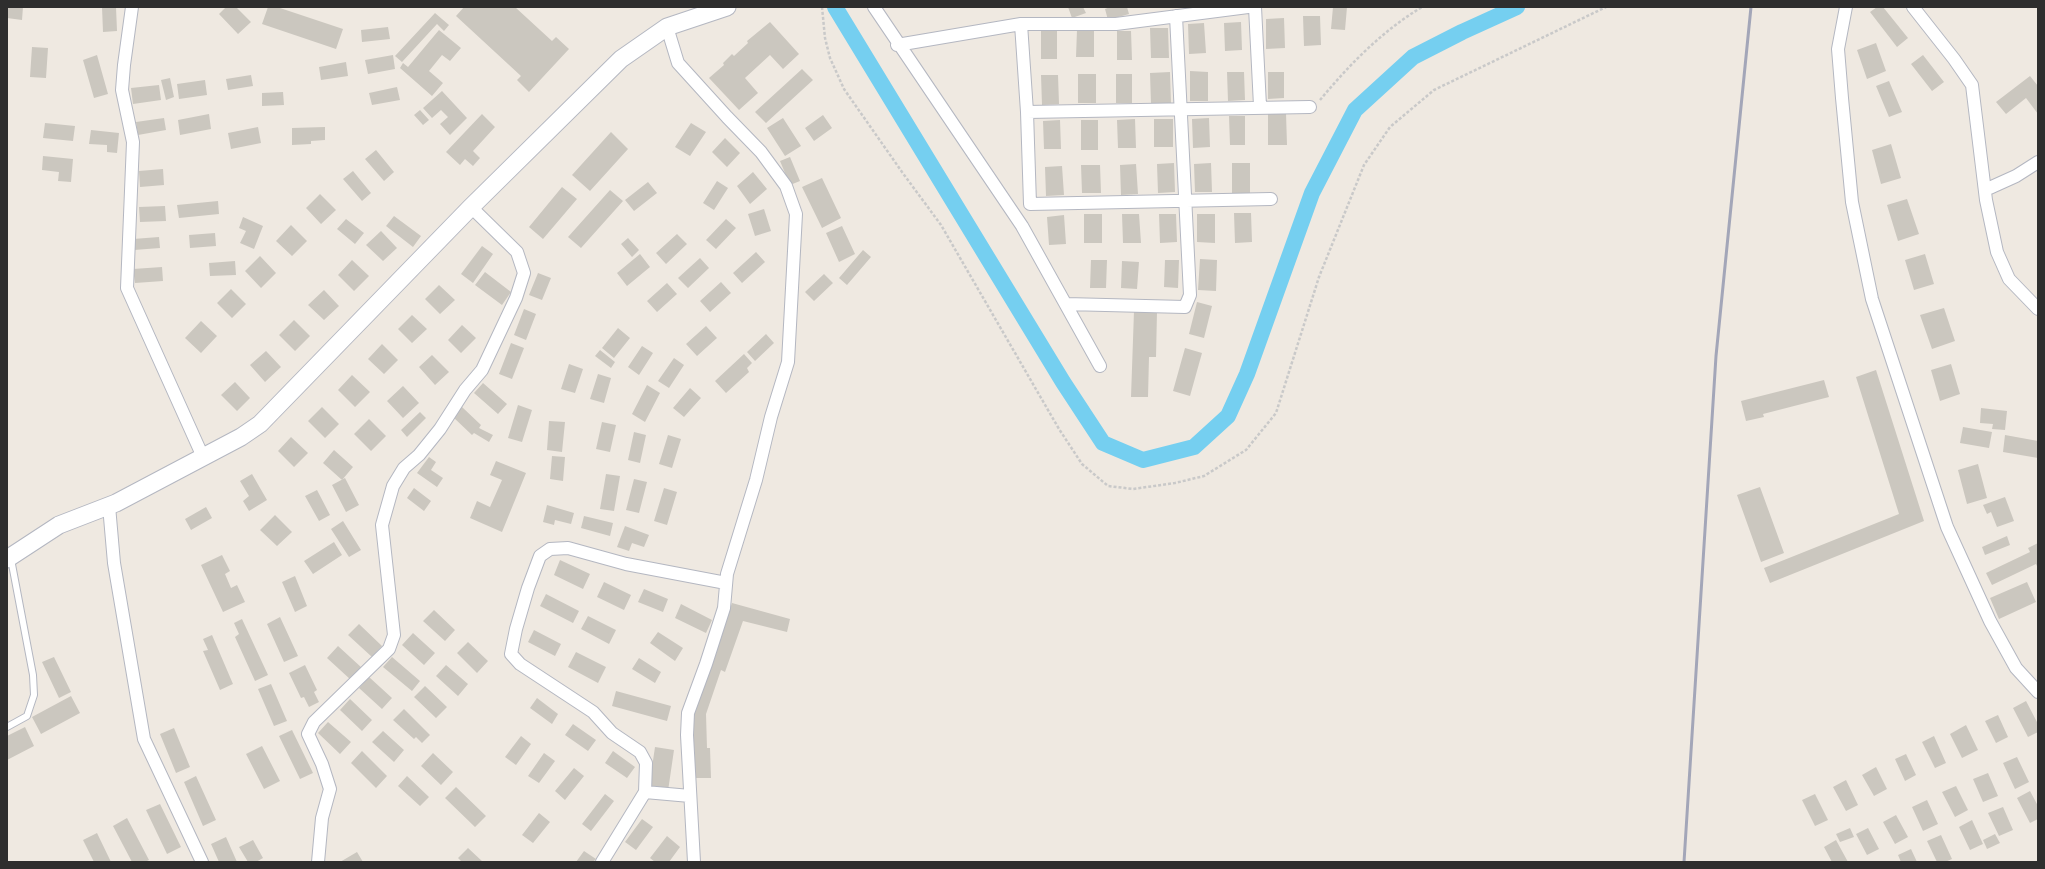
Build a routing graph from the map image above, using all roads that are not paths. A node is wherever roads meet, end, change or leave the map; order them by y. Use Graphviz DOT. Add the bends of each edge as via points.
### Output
graph roads {
  1 [pos="132,7"];
  2 [pos="726,7"];
  3 [pos="874,7"];
  4 [pos="1248,7"];
  5 [pos="1255,7"];
  6 [pos="1846,7"];
  7 [pos="1913,7"];
  8 [pos="1176,16"];
  9 [pos="1021,24"];
  10 [pos="667,27"];
  11 [pos="898,45"];
  12 [pos="1314,104"];
  13 [pos="1260,106"];
  14 [pos="1182,109"];
  15 [pos="1027,112"];
  16 [pos="2038,162"];
  17 [pos="1985,190"];
  18 [pos="1271,199"];
  19 [pos="1184,201"];
  20 [pos="471,207"];
  21 [pos="1066,304"];
  22 [pos="2038,309"];
  23 [pos="1100,366"];
  24 [pos="203,457"];
  25 [pos="109,506"];
  26 [pos="9,558"];
  27 [pos="726,582"];
  28 [pos="2038,692"];
  29 [pos="7,727"];
  30 [pos="645,792"];
  31 [pos="690,796"];
  32 [pos="202,862"];
  33 [pos="318,862"];
  34 [pos="602,862"];
  35 [pos="694,862"];
  1 -- 24 [label="street" via="122,90 133,142 127,288"];
  2 -- 10 [label="main road"];
  3 -- 11 [label="street"];
  4 -- 8 [label="street"];
  5 -- 13 [label="street"];
  6 -- 28 [label="street" via="1838,49 1842,98 1852,202 1872,299 1947,527 1990,621 2016,668"];
  7 -- 17 [label="street" via="1972,85"];
  8 -- 9 [label="street" via="1116,24"];
  8 -- 14 [label="street"];
  9 -- 11 [label="street"];
  9 -- 15 [label="street"];
  10 -- 20 [label="main road" via="621,59"];
  10 -- 27 [label="street" via="678,63 761,152 786,186 796,214 788,362"];
  11 -- 21 [label="street" via="1022,226"];
  12 -- 13 [label="street"];
  13 -- 14 [label="street"];
  14 -- 15 [label="street"];
  14 -- 19 [label="street"];
  15 -- 19 [label="street" via="1030,204"];
  16 -- 17 [label="street" via="2016,176"];
  17 -- 22 [label="street" via="1997,252 2010,279"];
  18 -- 19 [label="street"];
  19 -- 21 [label="street" via="1190,295 1185,306"];
  20 -- 24 [label="main road" via="260,424"];
  20 -- 33 [label="street" via="517,252 524,273 516,298 482,370 465,390 440,429 419,455 404,468 393,486 382,524 394,635 389,649 314,722 308,734 330,789 322,818"];
  21 -- 23 [label="street"];
  24 -- 25 [label="main road"];
  25 -- 26 [label="main road" via="59,525"];
  25 -- 32 [label="street" via="114,563 144,739"];
  26 -- 29 [label="lane" via="33,676 34,695 27,716"];
  27 -- 30 [label="street" via="626,564 568,548 550,549 540,556 516,629 511,654 520,664 593,712 612,733 640,752 646,763"];
  27 -- 31 [label="street" via="724,608 688,713"];
  30 -- 31 [label="street"];
  30 -- 34 [label="street"];
  31 -- 35 [label="street"];
}
